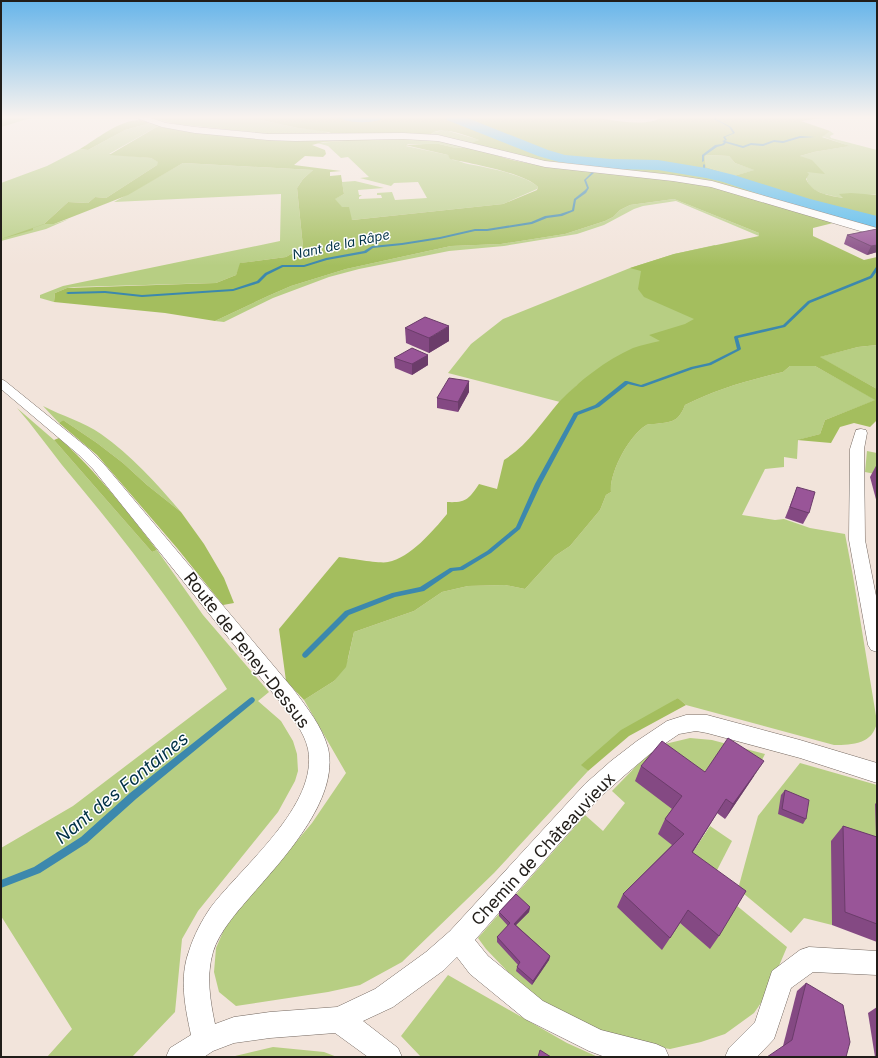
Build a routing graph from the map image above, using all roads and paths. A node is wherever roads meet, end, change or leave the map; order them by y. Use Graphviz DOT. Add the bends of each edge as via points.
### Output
graph roads {
  1 [pos="567,166"];
  2 [pos="877,232"];
  3 [pos="1,383"];
  4 [pos="861,433"];
  5 [pos="877,645"];
  6 [pos="877,773"];
  7 [pos="459,940"];
  8 [pos="877,963"];
  9 [pos="338,1020"];
  10 [pos="205,1041"];
  11 [pos="179,1057"];
  12 [pos="389,1057"];
  13 [pos="656,1057"];
  14 [pos="738,1057"];
  1 -- 2 [label="street" via="712,184"];
  3 -- 10 [label="street, Route de Peney-Dessus" via="84,452 115,485 287,696 310,729 316,743 319,756 317,783 302,815 229,904 206,938 197,972 196,993"];
  4 -- 5 [label="street" via="857,449 857,540"];
  6 -- 7 [label="street, Chemin de Châteauvieux" via="707,724 674,727 644,747 592,791"];
  7 -- 9 [label="street, Chemin de Châteauvieux" via="436,961 384,998"];
  7 -- 13 [label="street" via="479,966 534,1010 598,1042"];
  8 -- 14 [label="street" via="809,959 781,980 765,1030"];
  9 -- 10 [label="street" via="234,1030"];
  9 -- 12 [label="street"];
  10 -- 11 [label="street"];
}
